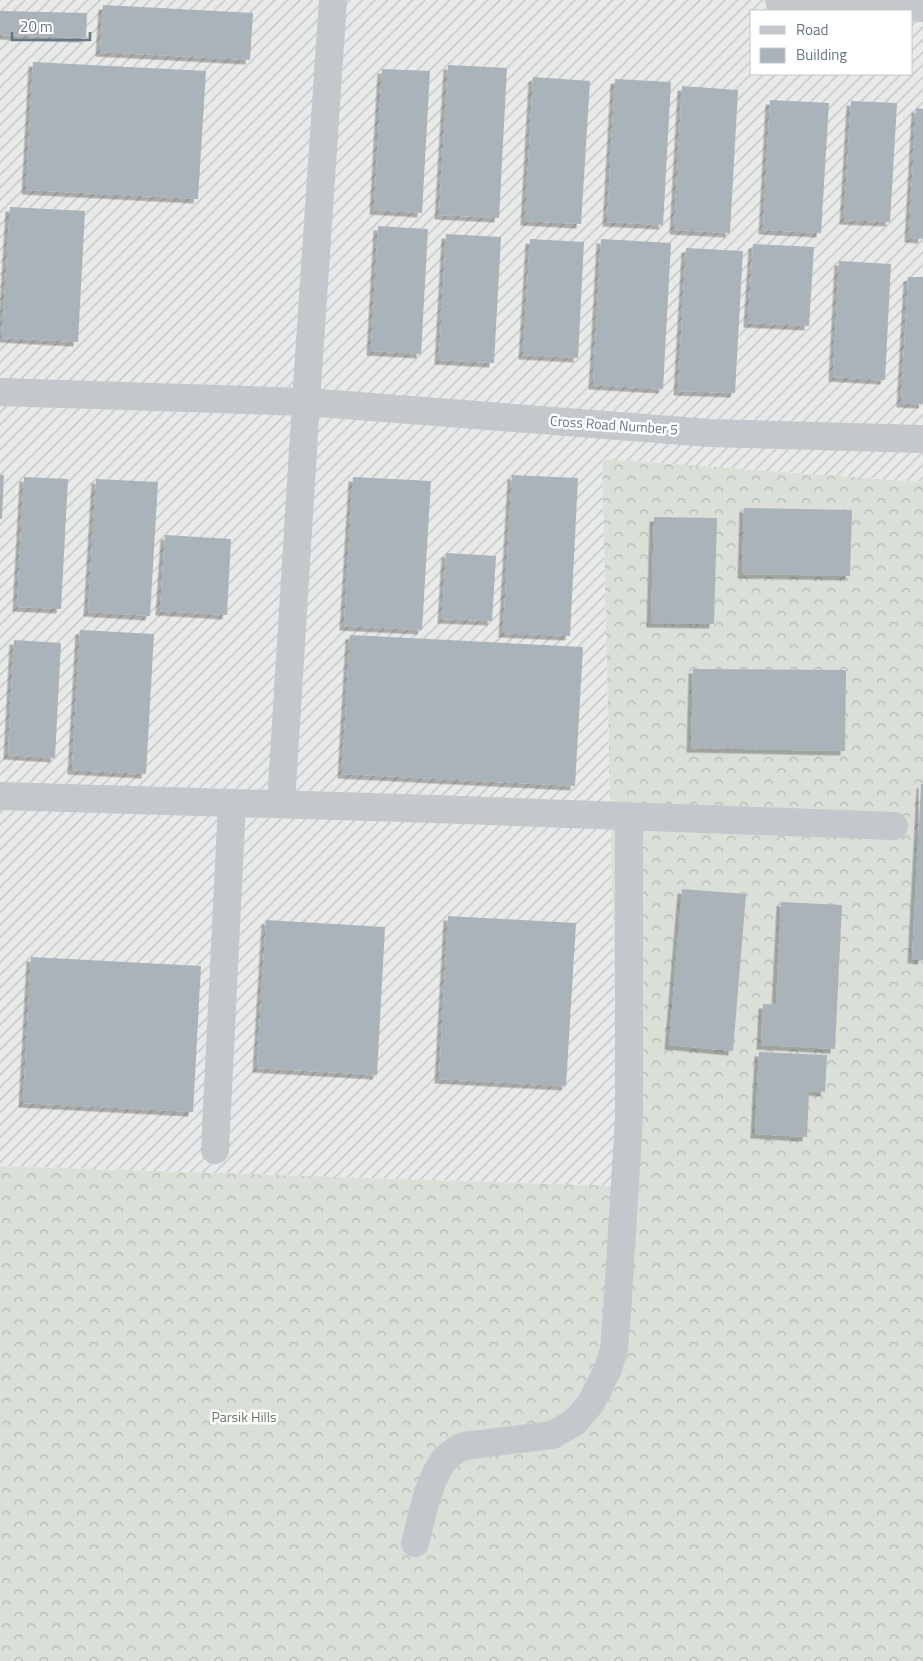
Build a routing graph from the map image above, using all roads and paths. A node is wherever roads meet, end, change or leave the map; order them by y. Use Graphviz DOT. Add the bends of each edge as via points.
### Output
graph roads {
  1 [pos="333,0"];
  2 [pos="780,0"];
  3 [pos="923,8"];
  4 [pos="0,392"];
  5 [pos="306,402"];
  6 [pos="923,439"];
  7 [pos="0,796"];
  8 [pos="232,803"];
  9 [pos="281,804"];
  10 [pos="629,816"];
  11 [pos="894,826"];
  12 [pos="215,1150"];
  13 [pos="415,1543"];
  1 -- 5 [label="street"];
  2 -- 3 [label="street"];
  4 -- 5 [label="street, Cross Road Number 5"];
  5 -- 6 [label="street, Cross Road Number 5" via="710,433"];
  5 -- 9 [label="street"];
  7 -- 8 [label="street"];
  8 -- 9 [label="street"];
  8 -- 12 [label="street"];
  9 -- 10 [label="street"];
  10 -- 11 [label="street"];
  10 -- 13 [label="street" via="628,1118 614,1349 591,1403 575,1422 552,1435 464,1446 452,1453 432,1482"];
}
